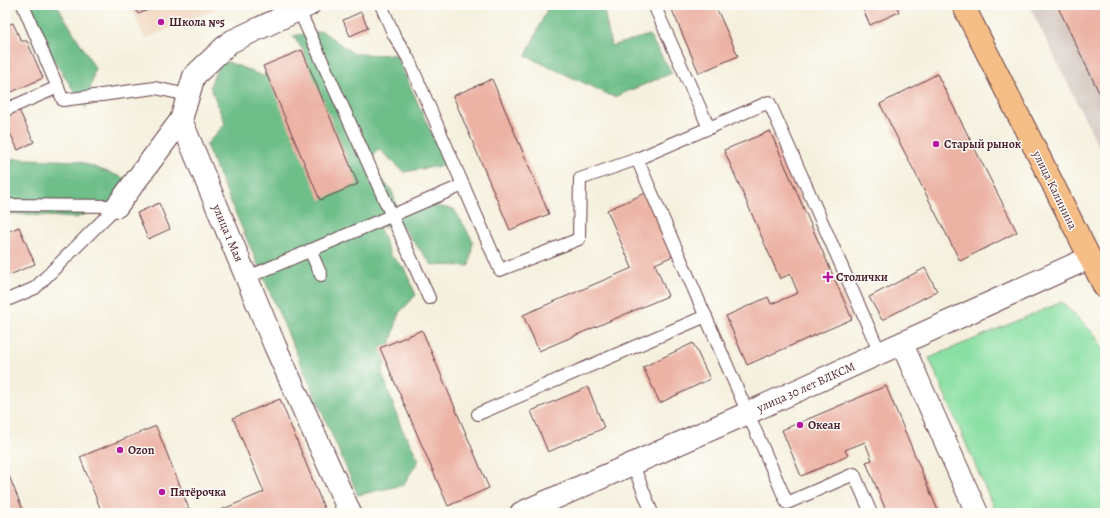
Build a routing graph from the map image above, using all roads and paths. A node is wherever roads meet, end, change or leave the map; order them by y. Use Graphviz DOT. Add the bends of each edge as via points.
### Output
graph roads {
  1 [pos="24,5"];
  2 [pos="381,5"];
  3 [pos="654,5"];
  4 [pos="964,5"];
  5 [pos="304,7"];
  6 [pos="58,87"];
  7 [pos="188,95"];
  8 [pos="5,110"];
  9 [pos="181,120"];
  10 [pos="709,128"];
  11 [pos="637,159"];
  12 [pos="463,185"];
  13 [pos="5,205"];
  14 [pos="117,206"];
  15 [pos="392,215"];
  16 [pos="310,250"];
  17 [pos="1089,258"];
  18 [pos="321,275"];
  19 [pos="246,278"];
  20 [pos="1105,288"];
  21 [pos="429,298"];
  22 [pos="5,301"];
  23 [pos="706,316"];
  24 [pos="902,344"];
  25 [pos="880,354"];
  26 [pos="748,413"];
  27 [pos="478,414"];
  28 [pos="633,465"];
  29 [pos="350,513"];
  30 [pos="521,513"];
  31 [pos="652,513"];
  32 [pos="871,513"];
  33 [pos="976,513"];
  1 -- 6 [label="lane"];
  2 -- 12 [label="lane" via="394,35 408,58"];
  3 -- 10 [label="lane"];
  4 -- 17 [label="highway, улица Калинина"];
  5 -- 7 [label="street" via="230,42 194,76"];
  5 -- 15 [label="lane"];
  6 -- 7 [label="lane" via="64,100 155,88"];
  6 -- 8 [label="lane"];
  7 -- 9 [label="street"];
  9 -- 14 [label="street"];
  9 -- 19 [label="street, улица 1 Мая"];
  10 -- 11 [label="lane"];
  10 -- 25 [label="lane" via="770,102"];
  11 -- 12 [label="lane" via="580,179 579,239 500,270"];
  11 -- 23 [label="lane"];
  12 -- 15 [label="lane"];
  13 -- 14 [label="lane"];
  14 -- 22 [label="lane" via="35,288"];
  15 -- 16 [label="lane"];
  15 -- 21 [label="lane"];
  16 -- 18 [label="lane"];
  16 -- 19 [label="lane"];
  17 -- 20 [label="highway, улица Калинина"];
  17 -- 24 [label="street, улица 30 лет ВЛКСМ"];
  19 -- 29 [label="street, улица 1 Мая"];
  23 -- 26 [label="lane"];
  23 -- 27 [label="lane"];
  24 -- 25 [label="street, улица 30 лет ВЛКСМ"];
  24 -- 33 [label="street"];
  25 -- 26 [label="street, улица 30 лет ВЛКСМ"];
  26 -- 28 [label="street, улица 30 лет ВЛКСМ"];
  26 -- 32 [label="lane" via="787,503 854,474"];
  28 -- 30 [label="street, улица 30 лет ВЛКСМ"];
  28 -- 31 [label="lane"];
}
